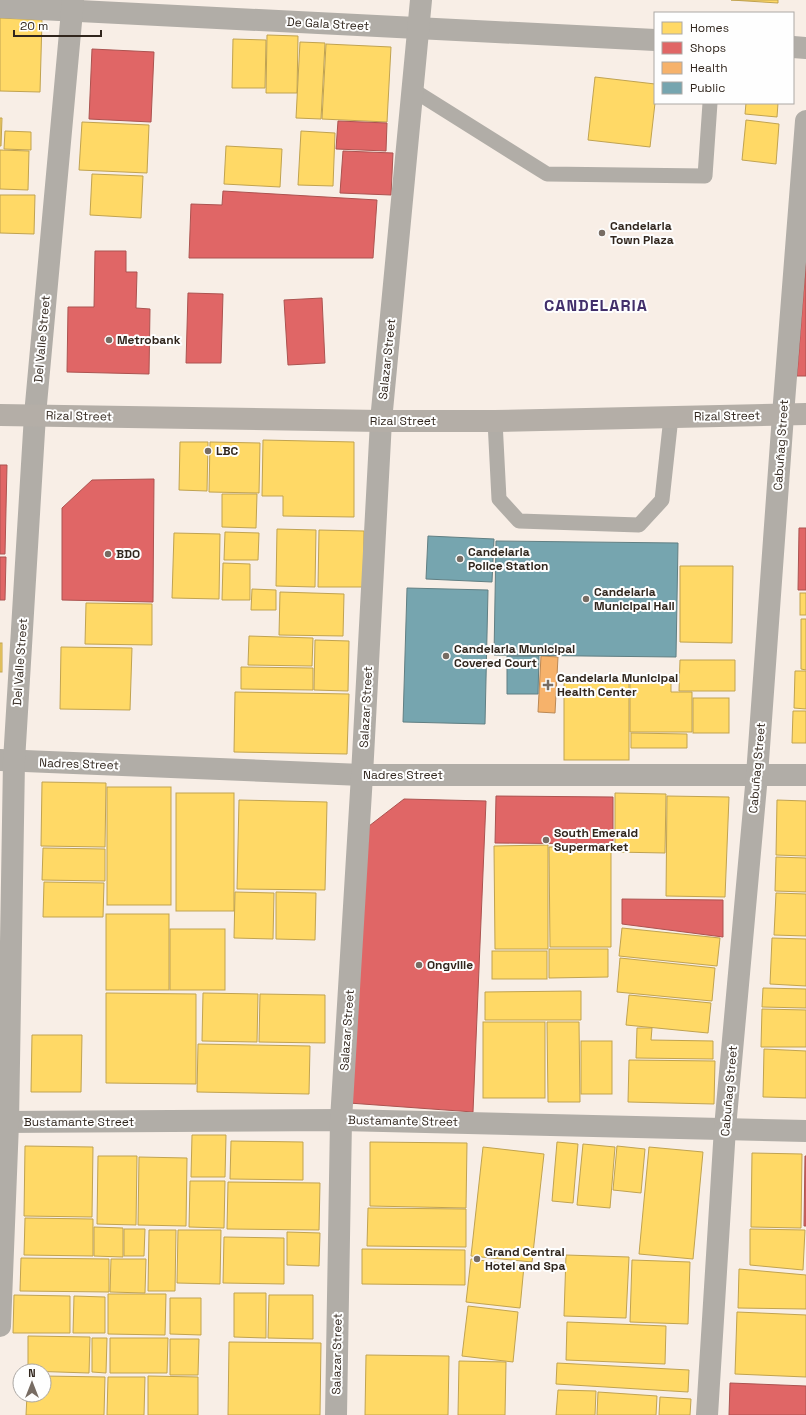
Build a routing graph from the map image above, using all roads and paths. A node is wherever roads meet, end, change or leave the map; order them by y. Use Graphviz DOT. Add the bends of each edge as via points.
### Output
graph roads {
  1 [pos="421,0"];
  2 [pos="73,5"];
  3 [pos="0,7"];
  4 [pos="418,28"];
  5 [pos="654,40"];
  6 [pos="794,48"];
  7 [pos="806,48"];
  8 [pos="413,90"];
  9 [pos="710,104"];
  10 [pos="806,121"];
  11 [pos="783,414"];
  12 [pos="806,414"];
  13 [pos="0,415"];
  14 [pos="35,416"];
  15 [pos="671,417"];
  16 [pos="381,421"];
  17 [pos="495,421"];
  18 [pos="7,761"];
  19 [pos="362,775"];
  20 [pos="757,775"];
  21 [pos="806,775"];
  22 [pos="341,1120"];
  23 [pos="4,1123"];
  24 [pos="725,1128"];
  25 [pos="806,1131"];
  26 [pos="0,1326"];
  27 [pos="336,1415"];
  28 [pos="707,1415"];
  1 -- 4 [label="street, Salazar Street"];
  2 -- 3 [label="street, De Gala Street"];
  2 -- 4 [label="street, De Gala Street"];
  2 -- 14 [label="street, Del Valle Street"];
  4 -- 5 [label="street, De Gala Street"];
  4 -- 8 [label="street, Salazar Street"];
  6 -- 7 [label="street"];
  8 -- 9 [label="lane" via="547,174 704,176"];
  8 -- 16 [label="street, Salazar Street"];
  10 -- 11 [label="street, Cabuñag Street"];
  11 -- 12 [label="main road, Rizal Street"];
  11 -- 15 [label="main road, Rizal Street"];
  11 -- 20 [label="street, Cabuñag Street"];
  13 -- 14 [label="main road, Rizal Street"];
  14 -- 16 [label="main road, Rizal Street"];
  14 -- 18 [label="street, Del Valle Street"];
  15 -- 17 [label="main road, Rizal Street"];
  15 -- 17 [label="lane" via="662,500 639,525 519,522 499,499"];
  16 -- 17 [label="main road, Rizal Street"];
  16 -- 19 [label="street, Salazar Street"];
  18 -- 19 [label="street, Nadres Street"];
  18 -- 23 [label="street, Del Valle Street"];
  19 -- 20 [label="street, Nadres Street"];
  19 -- 22 [label="street, Salazar Street"];
  20 -- 21 [label="street, Nadres Street"];
  20 -- 24 [label="street, Cabuñag Street"];
  22 -- 23 [label="street, Bustamante Street"];
  22 -- 24 [label="street, Bustamante Street"];
  22 -- 27 [label="street, Salazar Street"];
  23 -- 26 [label="street, Del Valle Street"];
  24 -- 25 [label="street, Bustamante Street"];
  24 -- 28 [label="street, Cabuñag Street"];
}
